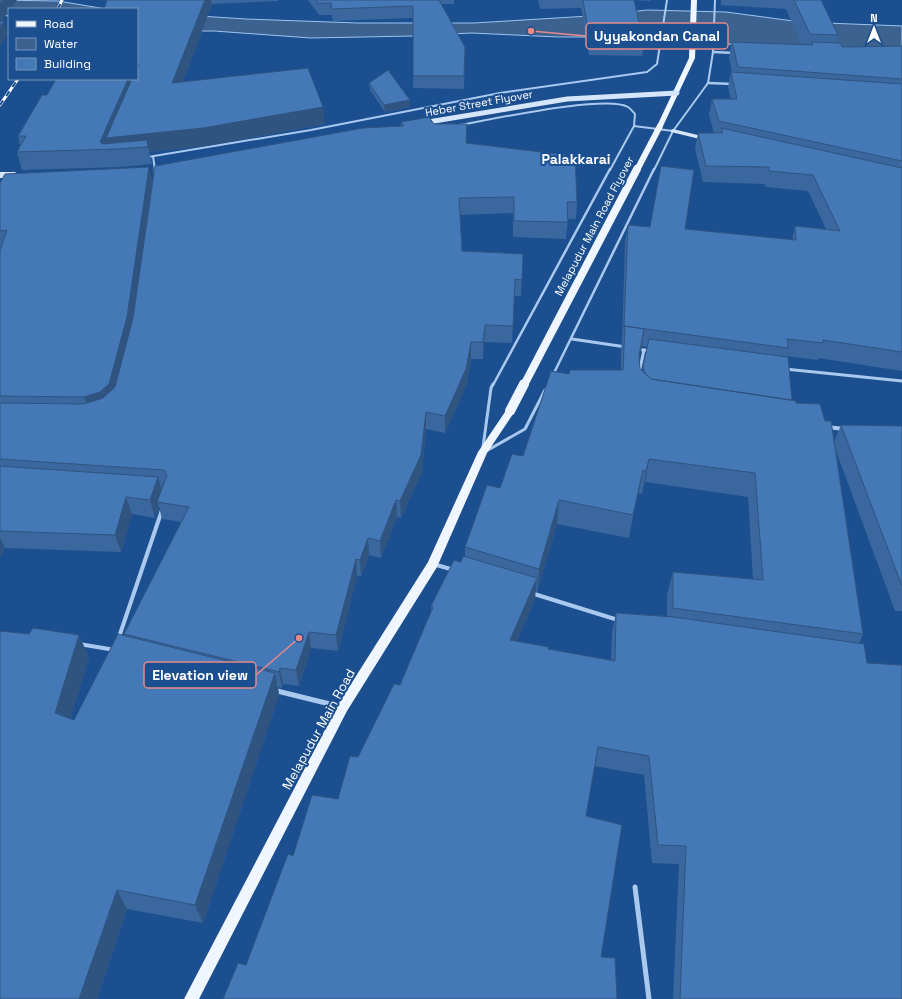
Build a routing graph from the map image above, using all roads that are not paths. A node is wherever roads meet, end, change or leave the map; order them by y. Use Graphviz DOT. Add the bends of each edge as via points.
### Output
graph roads {
  1 [pos="667,0"];
  2 [pos="694,0"];
  3 [pos="715,0"];
  4 [pos="713,52"];
  5 [pos="737,53"];
  6 [pos="708,82"];
  7 [pos="739,85"];
  8 [pos="677,92"];
  9 [pos="418,124"];
  10 [pos="455,125"];
  11 [pos="634,126"];
  12 [pos="673,131"];
  13 [pos="712,140"];
  14 [pos="153,156"];
  15 [pos="146,157"];
  16 [pos="161,168"];
  17 [pos="145,170"];
  18 [pos="0,175"];
  19 [pos="24,175"];
  20 [pos="156,180"];
  21 [pos="572,339"];
  22 [pos="644,350"];
  23 [pos="659,352"];
  24 [pos="783,369"];
  25 [pos="551,380"];
  26 [pos="638,380"];
  27 [pos="902,381"];
  28 [pos="547,387"];
  29 [pos="823,426"];
  30 [pos="847,430"];
  31 [pos="483,452"];
  32 [pos="163,506"];
  33 [pos="434,564"];
  34 [pos="456,571"];
  35 [pos="525,592"];
  36 [pos="625,622"];
  37 [pos="70,643"];
  38 [pos="115,650"];
  39 [pos="122,652"];
  40 [pos="267,688"];
  41 [pos="343,707"];
  42 [pos="636,886"];
  43 [pos="191,999"];
  44 [pos="649,999"];
  1 -- 14 [label="lane" via="657,64 654,68 638,74 500,93 311,130"];
  2 -- 8 [label="main road, Melapudur Main Road Flyover" via="692,58"];
  3 -- 4 [label="lane"];
  4 -- 5 [label="street"];
  4 -- 6 [label="lane"];
  6 -- 7 [label="street"];
  6 -- 12 [label="lane"];
  8 -- 9 [label="street, Heber Street Flyover, bridge" via="565,99"];
  8 -- 31 [label="main road, Melapudur Main Road Flyover, bridge" via="510,411"];
  10 -- 11 [label="lane" via="577,105 605,103 628,107 635,114"];
  11 -- 12 [label="lane"];
  11 -- 31 [label="lane" via="491,388"];
  12 -- 13 [label="street"];
  12 -- 21 [label="lane"];
  14 -- 15 [label="lane"];
  14 -- 20 [label="lane"];
  16 -- 17 [label="street"];
  18 -- 19 [label="street, bridge"];
  21 -- 22 [label="street"];
  21 -- 25 [label="lane"];
  22 -- 23 [label="street"];
  22 -- 26 [label="street"];
  24 -- 27 [label="street"];
  28 -- 31 [label="lane" via="525,429"];
  29 -- 30 [label="street"];
  31 -- 33 [label="main road, Melapudur Main Road"];
  32 -- 38 [label="street"];
  33 -- 34 [label="street"];
  33 -- 41 [label="main road, Melapudur Main Road"];
  35 -- 36 [label="street"];
  37 -- 38 [label="street"];
  38 -- 39 [label="street"];
  40 -- 41 [label="street"];
  41 -- 43 [label="main road, Melapudur Main Road"];
  42 -- 44 [label="street"];
}
